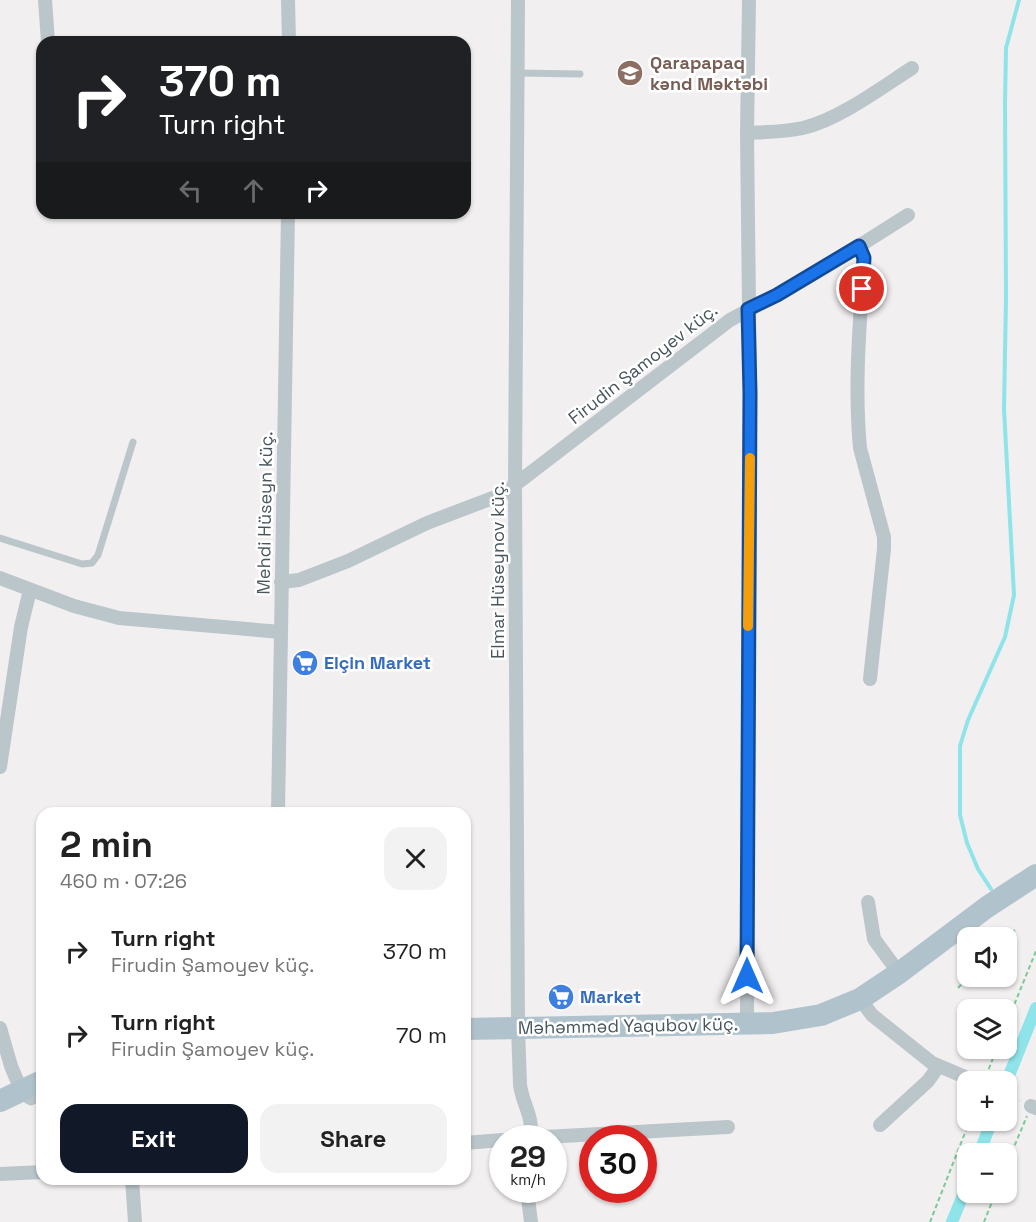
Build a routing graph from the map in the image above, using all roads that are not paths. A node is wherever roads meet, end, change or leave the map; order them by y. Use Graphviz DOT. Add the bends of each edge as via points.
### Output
graph roads {
  1 [pos="45,0"];
  2 [pos="288,0"];
  3 [pos="518,0"];
  4 [pos="749,0"];
  5 [pos="48,36"];
  6 [pos="289,36"];
  7 [pos="912,68"];
  8 [pos="518,73"];
  9 [pos="580,74"];
  10 [pos="747,132"];
  11 [pos="908,214"];
  12 [pos="288,219"];
  13 [pos="859,246"];
  14 [pos="748,309"];
  15 [pos="133,442"];
  16 [pos="515,486"];
  17 [pos="0,538"];
  18 [pos="0,578"];
  19 [pos="281,582"];
  20 [pos="30,590"];
  21 [pos="281,632"];
  22 [pos="870,679"];
  23 [pos="0,767"];
  24 [pos="278,807"];
  25 [pos="1036,875"];
  26 [pos="868,902"];
  27 [pos="900,973"];
  28 [pos="860,999"];
  29 [pos="747,1024"];
  30 [pos="518,1027"];
  31 [pos="0,1028"];
  32 [pos="471,1029"];
  33 [pos="938,1067"];
  34 [pos="957,1074"];
  35 [pos="31,1093"];
  36 [pos="0,1101"];
  37 [pos="530,1125"];
  38 [pos="880,1125"];
  39 [pos="728,1127"];
  40 [pos="567,1136"];
  41 [pos="489,1141"];
  42 [pos="471,1143"];
  43 [pos="36,1172"];
  44 [pos="0,1174"];
  45 [pos="132,1185"];
  46 [pos="529,1203"];
  47 [pos="135,1222"];
  48 [pos="531,1222"];
  1 -- 5 [label="street"];
  2 -- 6 [label="street"];
  3 -- 8 [label="street, Elmar Hüseynov küç."];
  4 -- 10 [label="street"];
  7 -- 10 [label="street" via="829,119 782,132"];
  8 -- 9 [label="lane"];
  8 -- 16 [label="street, Elmar Hüseynov küç."];
  10 -- 14 [label="street"];
  11 -- 13 [label="street, Firudin Şamoyev küç."];
  12 -- 19 [label="street, Mehdi Hüseyn küç."];
  13 -- 14 [label="street, Firudin Şamoyev küç."];
  13 -- 22 [label="street" via="864,258 857,400 860,448 884,537"];
  14 -- 16 [label="street, Firudin Şamoyev küç."];
  14 -- 29 [label="street"];
  15 -- 17 [label="lane" via="98,555 92,563 82,564"];
  16 -- 19 [label="street, Firudin Şamoyev küç." via="348,561 299,580"];
  16 -- 30 [label="street, Elmar Hüseynov küç."];
  18 -- 20 [label="street"];
  19 -- 21 [label="street, Mehdi Hüseyn küç."];
  20 -- 21 [label="street" via="119,618"];
  20 -- 23 [label="street"];
  21 -- 24 [label="street, Mehdi Hüseyn küç."];
  25 -- 27 [label="main road, Məhəmməd Yaqubov küç."];
  26 -- 27 [label="street" via="874,939"];
  27 -- 28 [label="main road, Məhəmməd Yaqubov küç."];
  28 -- 29 [label="main road, Məhəmməd Yaqubov küç." via="800,1019"];
  28 -- 33 [label="street" via="872,1015"];
  29 -- 30 [label="main road, Məhəmməd Yaqubov küç."];
  30 -- 32 [label="main road, Məhəmməd Yaqubov küç."];
  30 -- 37 [label="street, Elmar Hüseynov küç." via="520,1085"];
  31 -- 35 [label="street" via="10,1066"];
  33 -- 34 [label="street"];
  33 -- 38 [label="street"];
  35 -- 36 [label="main road"];
  39 -- 40 [label="street"];
  41 -- 42 [label="street"];
  43 -- 44 [label="street"];
  45 -- 47 [label="street"];
  46 -- 48 [label="street"];
}
